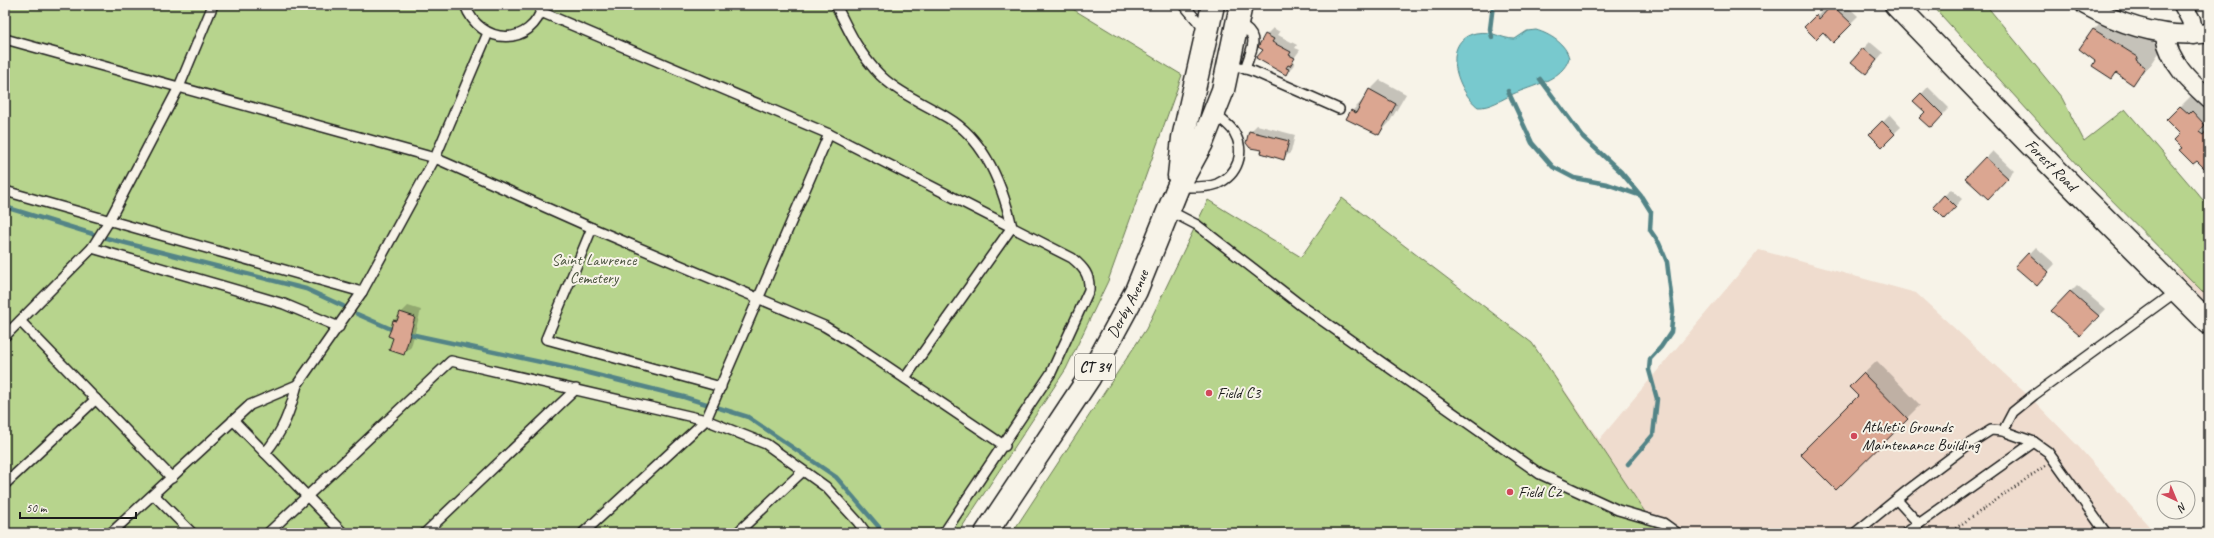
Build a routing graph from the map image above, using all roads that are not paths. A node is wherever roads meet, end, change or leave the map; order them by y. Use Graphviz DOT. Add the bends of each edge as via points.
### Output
graph roads {
  1 [pos="213,5"];
  2 [pos="464,5"];
  3 [pos="836,5"];
  4 [pos="1184,5"];
  5 [pos="1213,5"];
  6 [pos="1896,5"];
  7 [pos="2085,5"];
  8 [pos="2183,5"];
  9 [pos="542,8"];
  10 [pos="1239,14"];
  11 [pos="1207,32"];
  12 [pos="488,33"];
  13 [pos="2164,34"];
  14 [pos="2201,34"];
  15 [pos="5,39"];
  16 [pos="1237,66"];
  17 [pos="179,87"];
  18 [pos="2209,99"];
  19 [pos="1339,109"];
  20 [pos="1214,114"];
  21 [pos="829,134"];
  22 [pos="434,158"];
  23 [pos="1178,188"];
  24 [pos="5,191"];
  25 [pos="1170,211"];
  26 [pos="109,221"];
  27 [pos="592,228"];
  28 [pos="1012,228"];
  29 [pos="92,248"];
  30 [pos="2177,291"];
  31 [pos="362,292"];
  32 [pos="759,298"];
  33 [pos="20,321"];
  34 [pos="2209,323"];
  35 [pos="339,327"];
  36 [pos="5,336"];
  37 [pos="905,378"];
  38 [pos="298,385"];
  39 [pos="721,388"];
  40 [pos="576,389"];
  41 [pos="96,399"];
  42 [pos="708,417"];
  43 [pos="233,420"];
  44 [pos="2003,431"];
  45 [pos="2034,442"];
  46 [pos="1004,446"];
  47 [pos="265,453"];
  48 [pos="803,471"];
  49 [pos="172,478"];
  50 [pos="5,484"];
  51 [pos="154,495"];
  52 [pos="307,496"];
  53 [pos="1897,500"];
  54 [pos="1919,524"];
  55 [pos="112,533"];
  56 [pos="192,533"];
  57 [pos="268,533"];
  58 [pos="343,533"];
  59 [pos="426,533"];
  60 [pos="583,533"];
  61 [pos="737,533"];
  62 [pos="866,533"];
  63 [pos="944,533"];
  64 [pos="986,533"];
  65 [pos="1677,533"];
  66 [pos="1855,533"];
  67 [pos="1906,533"];
  68 [pos="2106,533"];
  1 -- 17 [label="lane"];
  2 -- 12 [label="lane" via="477,26"];
  3 -- 28 [label="lane" via="855,46 882,77 950,119 973,139 993,171 1007,206"];
  4 -- 11 [label="lane"];
  5 -- 11 [label="main road, Derby Avenue / CT 34"];
  6 -- 30 [label="main road, Forest Road"];
  7 -- 13 [label="street" via="2127,25"];
  8 -- 14 [label="street"];
  9 -- 12 [label="lane" via="534,23 525,31 500,36"];
  9 -- 21 [label="lane"];
  10 -- 16 [label="main road, Derby Avenue / CT 34"];
  11 -- 23 [label="main road, Derby Avenue / CT 34" via="1183,138"];
  12 -- 22 [label="lane"];
  13 -- 14 [label="street"];
  13 -- 18 [label="street" via="2168,49 2183,75"];
  15 -- 17 [label="lane"];
  16 -- 19 [label="lane"];
  16 -- 20 [label="main road, Derby Avenue / CT 34" via="1223,90"];
  17 -- 22 [label="lane"];
  17 -- 26 [label="lane"];
  20 -- 23 [label="main road, Derby Avenue / CT 34"];
  20 -- 23 [label="lane" via="1234,131 1240,145 1238,163 1230,175 1216,185"];
  21 -- 28 [label="lane"];
  21 -- 32 [label="lane"];
  22 -- 27 [label="lane"];
  22 -- 31 [label="lane"];
  23 -- 25 [label="main road, Derby Avenue / CT 34"];
  24 -- 26 [label="lane"];
  25 -- 64 [label="main road, Derby Avenue / CT 34" via="1136,291 1111,340"];
  25 -- 65 [label="lane" via="1197,225 1300,304 1540,474 1618,510 1664,523"];
  26 -- 29 [label="lane"];
  26 -- 31 [label="lane"];
  27 -- 32 [label="lane"];
  27 -- 39 [label="lane" via="546,339"];
  28 -- 37 [label="lane"];
  28 -- 46 [label="lane" via="1078,263 1090,279 1089,290 1051,373"];
  29 -- 33 [label="lane"];
  29 -- 35 [label="lane" via="284,304"];
  30 -- 34 [label="main road, Forest Road"];
  30 -- 44 [label="lane" via="2012,412"];
  31 -- 35 [label="lane"];
  32 -- 37 [label="lane" via="824,326"];
  32 -- 39 [label="lane"];
  33 -- 36 [label="lane"];
  33 -- 41 [label="lane"];
  35 -- 38 [label="lane"];
  37 -- 46 [label="lane"];
  38 -- 43 [label="lane" via="250,405"];
  38 -- 47 [label="lane" via="288,418 274,443"];
  39 -- 42 [label="lane"];
  40 -- 42 [label="lane"];
  40 -- 52 [label="lane" via="451,361"];
  40 -- 59 [label="lane"];
  41 -- 49 [label="lane"];
  41 -- 50 [label="lane"];
  42 -- 48 [label="lane" via="766,444"];
  42 -- 60 [label="lane"];
  43 -- 47 [label="lane"];
  43 -- 49 [label="lane"];
  44 -- 45 [label="lane"];
  44 -- 53 [label="lane" via="1991,430 1969,444"];
  45 -- 54 [label="lane"];
  45 -- 68 [label="lane" via="2048,452"];
  46 -- 63 [label="lane"];
  47 -- 52 [label="lane"];
  48 -- 61 [label="lane"];
  48 -- 62 [label="lane" via="826,487"];
  49 -- 51 [label="lane"];
  51 -- 55 [label="lane"];
  51 -- 56 [label="lane"];
  52 -- 57 [label="lane"];
  52 -- 58 [label="lane"];
  53 -- 54 [label="lane"];
  53 -- 66 [label="lane"];
  54 -- 67 [label="lane"];
}
